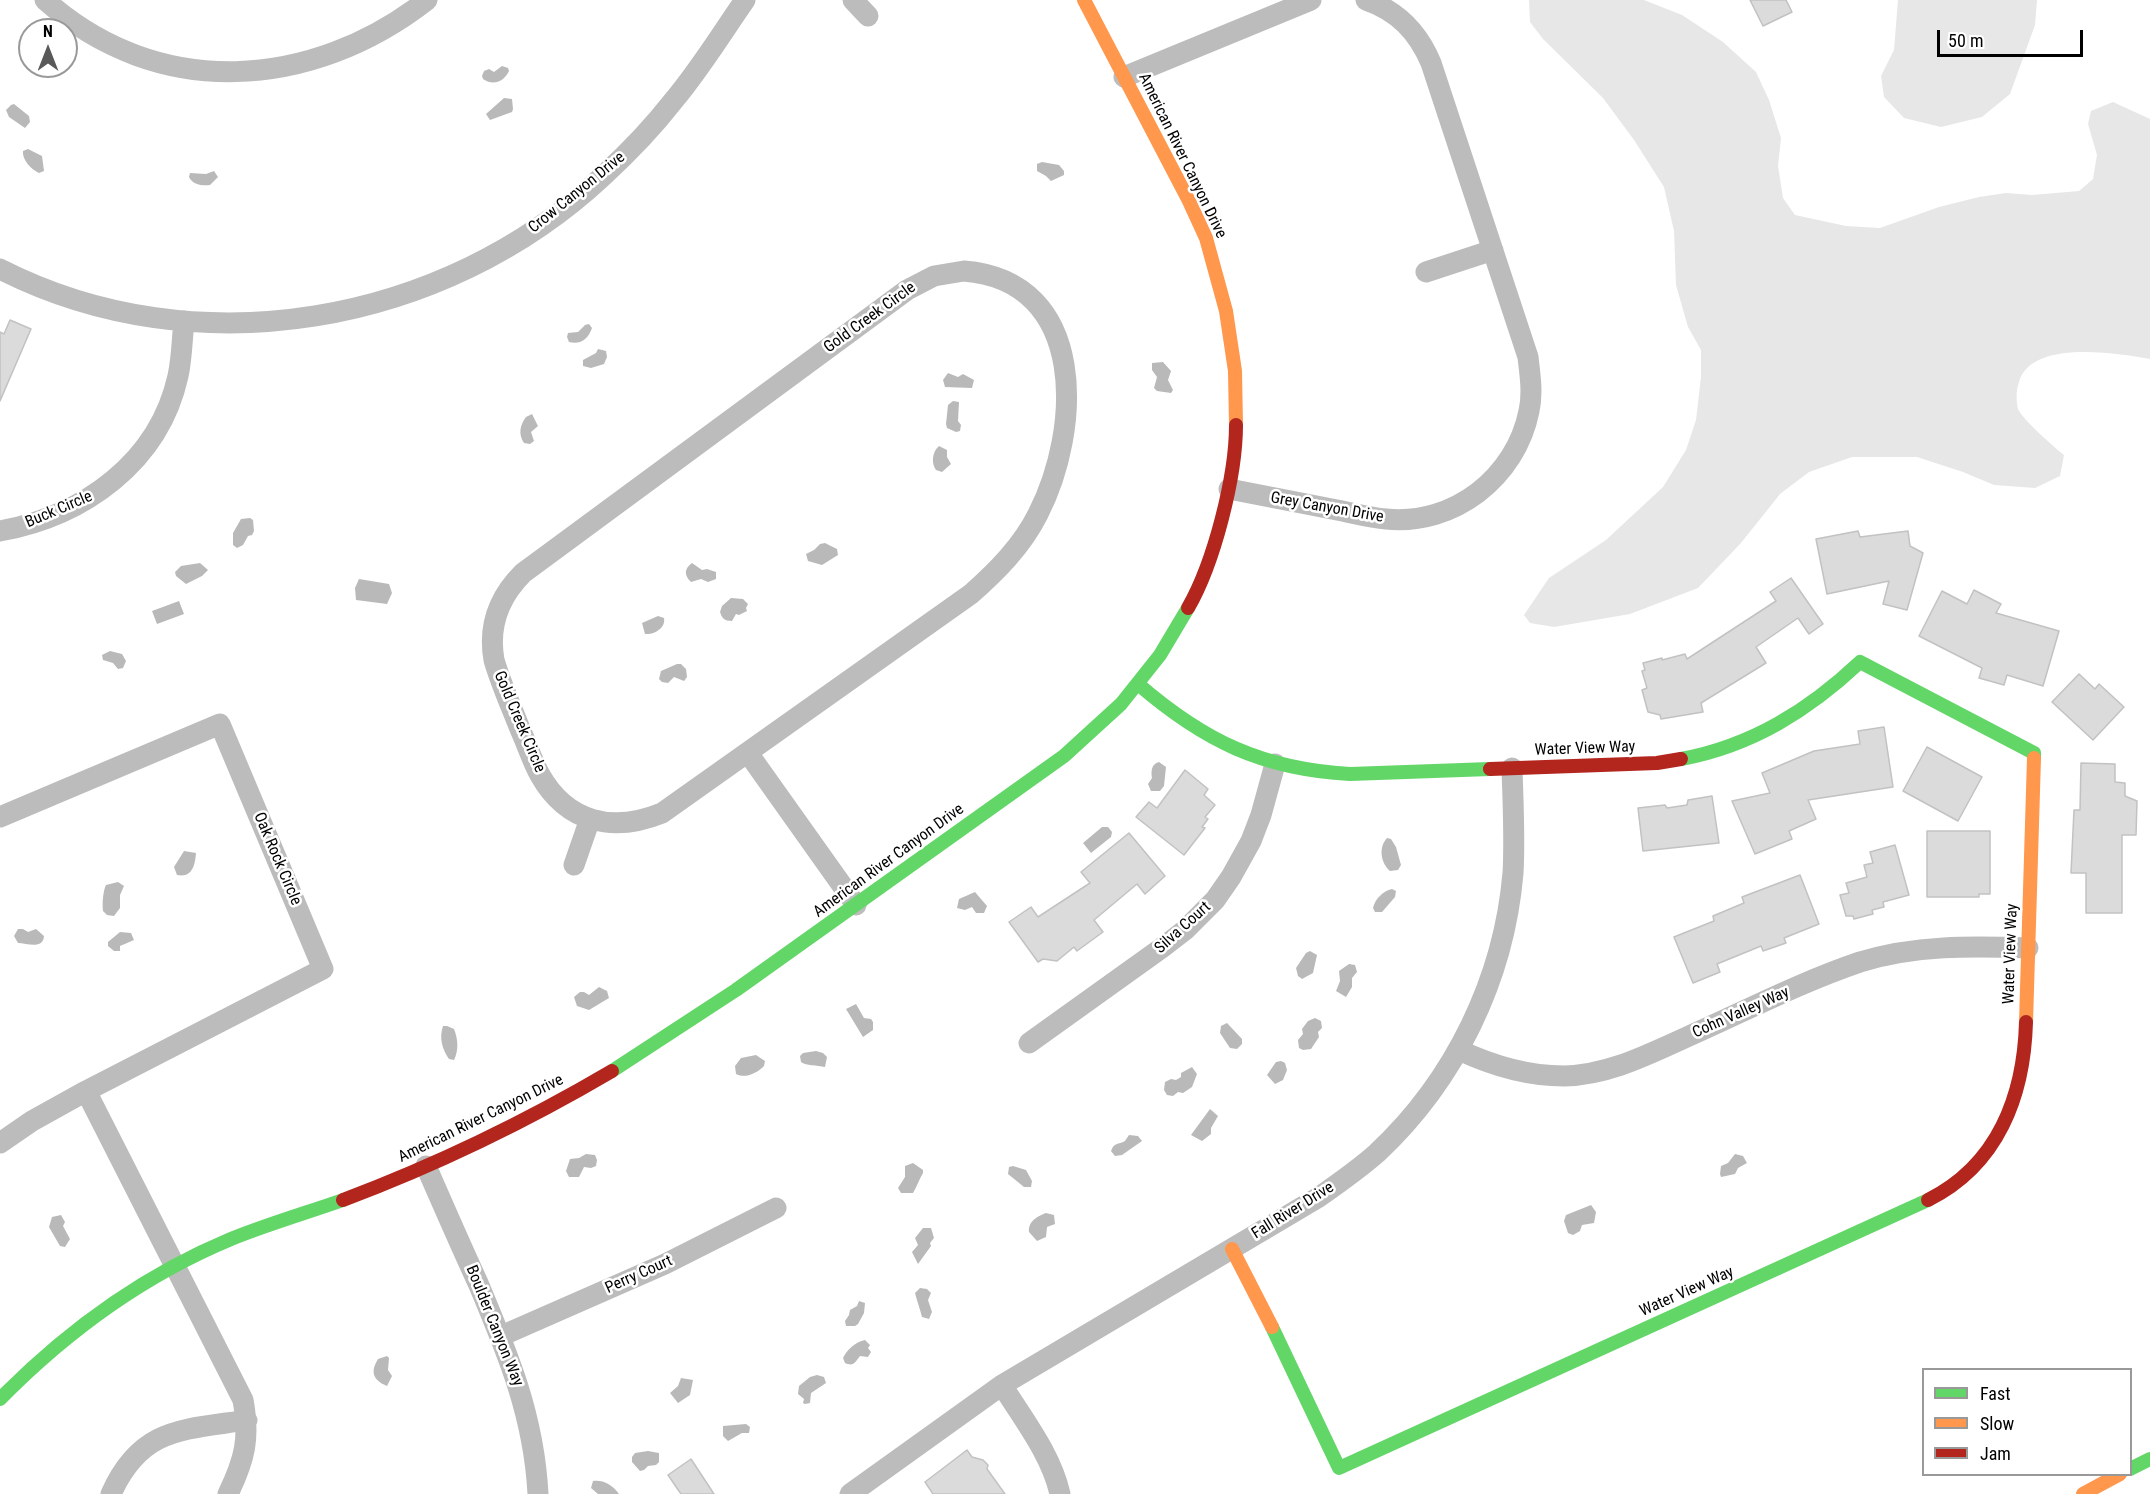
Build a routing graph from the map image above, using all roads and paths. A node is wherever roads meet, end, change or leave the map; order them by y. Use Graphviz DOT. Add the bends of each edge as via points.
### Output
graph roads {
  1 [pos="45,0"];
  2 [pos="427,0"];
  3 [pos="745,0"];
  4 [pos="853,0"];
  5 [pos="1084,0"];
  6 [pos="1311,0"];
  7 [pos="1366,0"];
  8 [pos="868,16"];
  9 [pos="1124,76"];
  10 [pos="1493,250"];
  11 [pos="0,269"];
  12 [pos="1426,273"];
  13 [pos="184,321"];
  14 [pos="1229,489"];
  15 [pos="0,531"];
  16 [pos="1138,684"];
  17 [pos="748,753"];
  18 [pos="1275,764"];
  19 [pos="1512,768"];
  20 [pos="0,817"];
  21 [pos="590,819"];
  22 [pos="574,865"];
  23 [pos="856,905"];
  24 [pos="2028,948"];
  25 [pos="1029,1043"];
  26 [pos="1459,1050"];
  27 [pos="86,1091"];
  28 [pos="0,1143"];
  29 [pos="426,1166"];
  30 [pos="776,1208"];
  31 [pos="1232,1249"];
  32 [pos="175,1264"];
  33 [pos="501,1336"];
  34 [pos="1002,1385"];
  35 [pos="0,1399"];
  36 [pos="247,1420"];
  37 [pos="2150,1459"];
  38 [pos="2132,1468"];
  39 [pos="2116,1476"];
  40 [pos="111,1494"];
  41 [pos="228,1494"];
  42 [pos="538,1494"];
  43 [pos="850,1494"];
  44 [pos="1059,1494"];
  45 [pos="2083,1494"];
  1 -- 2 [label="street" via="114,46 156,61 228,72 272,69 329,55 376,34"];
  3 -- 13 [label="street, Crow Canyon Drive" via="675,99 632,148 550,219 502,251 426,287 365,307 273,322"];
  4 -- 8 [label="street"];
  5 -- 9 [label="street, American River Canyon Drive"];
  6 -- 9 [label="street"];
  7 -- 10 [label="street, Grey Canyon Drive" via="1407,24 1425,48"];
  9 -- 14 [label="street, American River Canyon Drive" via="1210,249 1223,293 1233,338 1237,385"];
  10 -- 12 [label="street"];
  10 -- 14 [label="street, Grey Canyon Drive" via="1528,357 1532,385 1521,439 1499,474 1454,508 1428,517 1387,519"];
  11 -- 13 [label="street, Crow Canyon Drive" via="89,304"];
  13 -- 15 [label="street, Buck Circle" via="178,375 167,412 136,460 108,486 84,501 32,524"];
  14 -- 16 [label="street, American River Canyon Drive" via="1207,567 1164,649"];
  16 -- 18 [label="street, Water View Way" via="1181,719 1219,742"];
  16 -- 23 [label="street, American River Canyon Drive" via="1064,756"];
  17 -- 21 [label="street, Gold Creek Circle" via="662,813 632,824"];
  17 -- 21 [label="street, Gold Creek Circle" via="971,594 1004,563 1037,517 1064,436 1064,368 1052,323 1033,299 1009,281 979,272 949,272 907,290 514,583 499,606 492,633 498,676 539,774 566,806"];
  17 -- 23 [label="street"];
  18 -- 19 [label="street, Water View Way" via="1350,774"];
  18 -- 25 [label="street, Silva Court" via="1251,841 1215,900 1163,947"];
  19 -- 24 [label="street, Water View Way" via="1657,763 1721,750 1781,725 1821,698 1860,662 2034,753"];
  19 -- 26 [label="street, Fall River Drive" via="1514,845 1507,918 1482,1003"];
  20 -- 27 [label="street, Oak Rock Circle" via="220,724 323,969"];
  21 -- 22 [label="street"];
  23 -- 29 [label="street, American River Canyon Drive" via="657,1043 559,1100"];
  24 -- 26 [label="street, Cohn Valley Way" via="1943,947 1863,962 1825,975 1634,1061 1593,1073 1538,1075 1502,1068"];
  24 -- 31 [label="street, Water View Way" via="2023,1066 2014,1102 1988,1151 1947,1189 1339,1468"];
  26 -- 31 [label="street, Fall River Drive" via="1418,1109 1378,1152 1319,1197"];
  27 -- 28 [label="street, Oak Rock Circle"];
  27 -- 32 [label="street"];
  29 -- 32 [label="street, American River Canyon Drive"];
  29 -- 33 [label="street, Boulder Canyon Way"];
  30 -- 33 [label="street, Perry Court" via="665,1264"];
  31 -- 34 [label="street, Fall River Drive"];
  32 -- 35 [label="street, American River Canyon Drive" via="92,1316 26,1371"];
  32 -- 36 [label="street" via="237,1385"];
  33 -- 42 [label="street, Boulder Canyon Way" via="530,1426"];
  34 -- 43 [label="street, Fall River Drive"];
  34 -- 44 [label="street" via="1041,1448"];
  36 -- 40 [label="street" via="158,1438 127,1465"];
  36 -- 41 [label="street" via="246,1448"];
  37 -- 38 [label="street"];
  39 -- 45 [label="street"];
}
